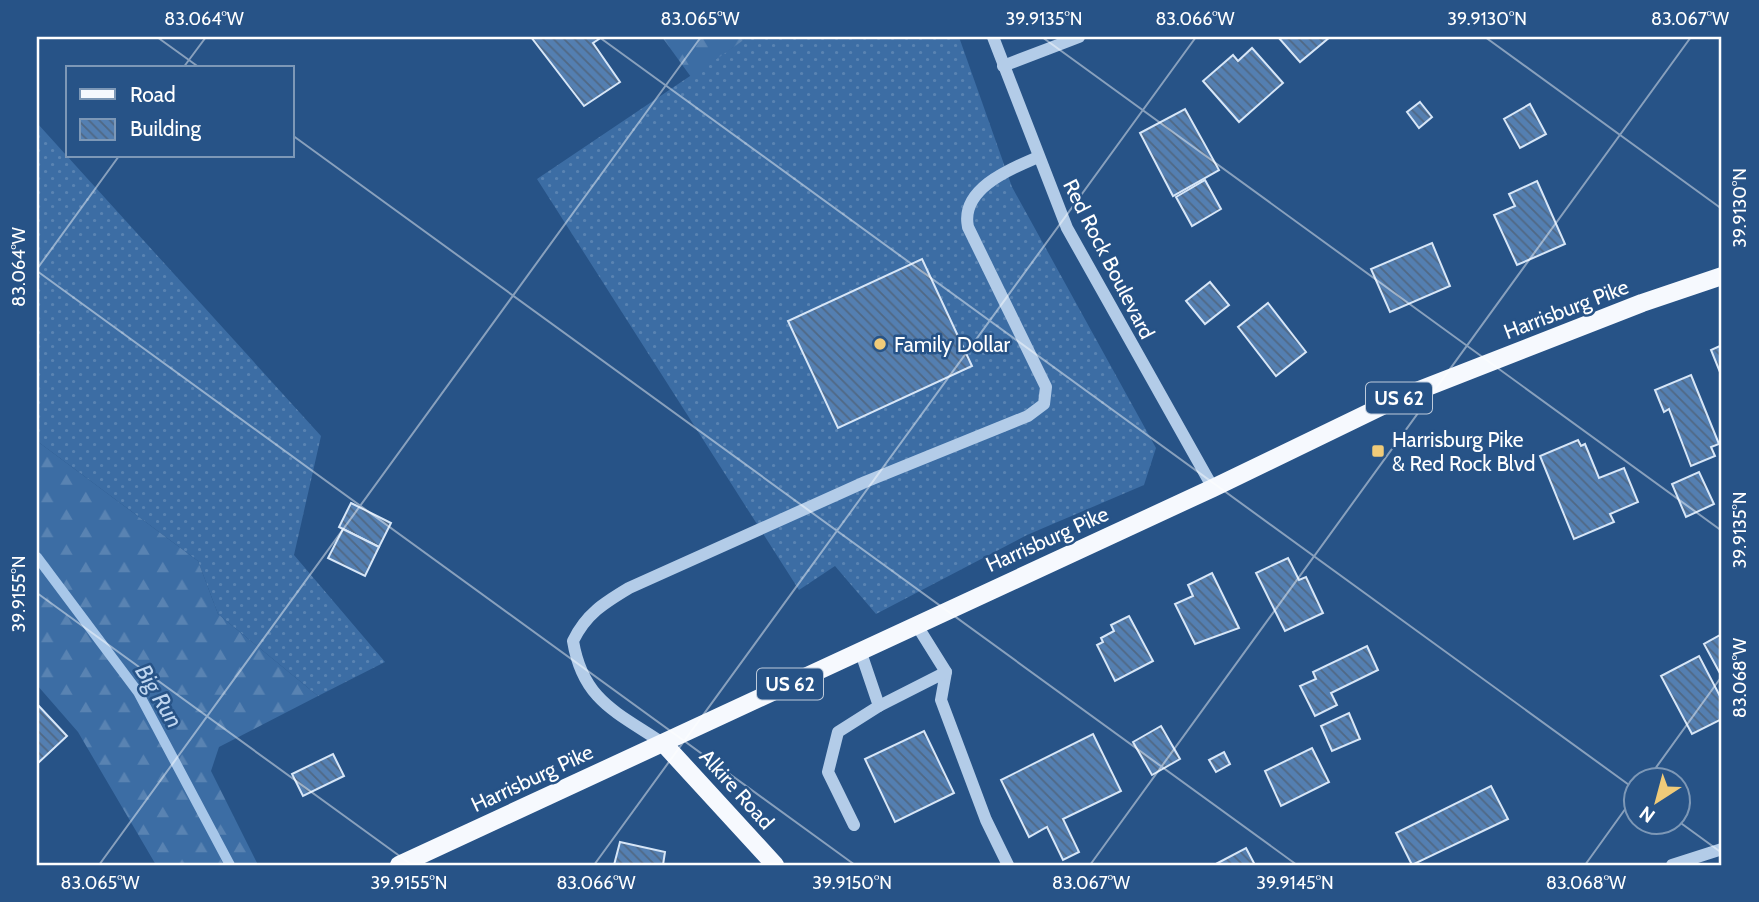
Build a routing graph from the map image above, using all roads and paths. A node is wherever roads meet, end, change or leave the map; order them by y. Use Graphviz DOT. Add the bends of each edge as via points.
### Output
graph roads {
  1 [pos="993,37"];
  2 [pos="1079,37"];
  3 [pos="1003,66"];
  4 [pos="1038,157"];
  5 [pos="1722,276"];
  6 [pos="1213,488"];
  7 [pos="916,624"];
  8 [pos="860,650"];
  9 [pos="946,672"];
  10 [pos="879,706"];
  11 [pos="664,744"];
  12 [pos="854,825"];
  13 [pos="1722,849"];
  14 [pos="423,860"];
  15 [pos="399,865"];
  16 [pos="775,865"];
  17 [pos="1008,865"];
  18 [pos="1672,865"];
  1 -- 3 [label="street, Red Rock Boulevard"];
  2 -- 3 [label="street"];
  3 -- 4 [label="street, Red Rock Boulevard"];
  4 -- 6 [label="street, Red Rock Boulevard" via="1067,228"];
  4 -- 11 [label="street" via="989,184 969,203 965,214 1046,387 1044,404 1028,416 865,482 629,588 597,607 582,622 573,641 583,680 602,702"];
  5 -- 6 [label="main road, Harrisburg Pike / US 62" via="1399,398"];
  6 -- 7 [label="main road, Harrisburg Pike / US 62"];
  7 -- 8 [label="main road, Harrisburg Pike / US 62"];
  7 -- 9 [label="street"];
  8 -- 10 [label="street"];
  8 -- 11 [label="main road, Harrisburg Pike / US 62"];
  9 -- 10 [label="street"];
  9 -- 17 [label="street" via="941,700"];
  10 -- 12 [label="street" via="838,732 828,772"];
  11 -- 14 [label="main road, Harrisburg Pike / US 62"];
  11 -- 16 [label="main road, Alkire Road"];
  13 -- 18 [label="street"];
  14 -- 15 [label="main road, Harrisburg Pike / US 62"];
}
